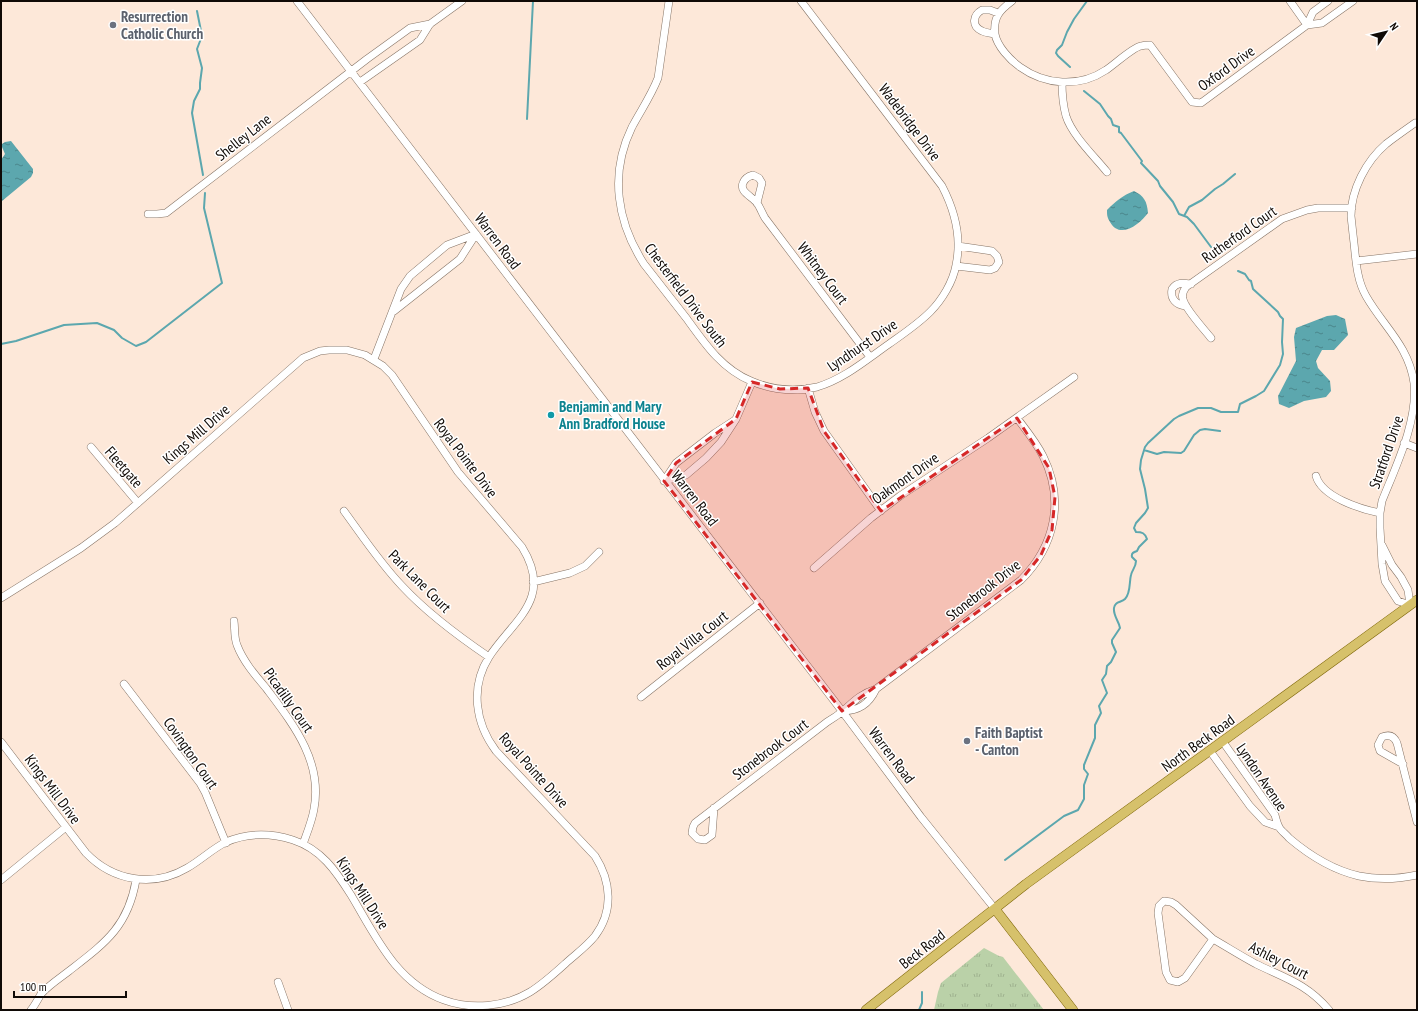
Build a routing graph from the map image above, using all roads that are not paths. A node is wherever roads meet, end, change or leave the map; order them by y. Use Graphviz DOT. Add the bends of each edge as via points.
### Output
graph roads {
  1 [pos="297,1"];
  2 [pos="462,1"];
  3 [pos="669,1"];
  4 [pos="801,1"];
  5 [pos="1012,1"];
  6 [pos="1290,1"];
  7 [pos="1328,1"];
  8 [pos="1353,1"];
  9 [pos="998,13"];
  10 [pos="430,24"];
  11 [pos="1307,25"];
  12 [pos="995,34"];
  13 [pos="351,70"];
  14 [pos="360,82"];
  15 [pos="1062,82"];
  16 [pos="1415,123"];
  17 [pos="1106,172"];
  18 [pos="757,202"];
  19 [pos="1352,208"];
  20 [pos="148,214"];
  21 [pos="476,234"];
  22 [pos="958,246"];
  23 [pos="1417,254"];
  24 [pos="1356,261"];
  25 [pos="956,266"];
  26 [pos="952,275"];
  27 [pos="1191,284"];
  28 [pos="1186,306"];
  29 [pos="394,311"];
  30 [pos="1211,338"];
  31 [pos="870,357"];
  32 [pos="374,359"];
  33 [pos="1074,377"];
  34 [pos="752,382"];
  35 [pos="808,388"];
  36 [pos="1017,418"];
  37 [pos="736,419"];
  38 [pos="1404,443"];
  39 [pos="90,447"];
  40 [pos="1417,448"];
  41 [pos="1316,476"];
  42 [pos="664,481"];
  43 [pos="138,502"];
  44 [pos="344,511"];
  45 [pos="881,511"];
  46 [pos="1380,513"];
  47 [pos="1382,545"];
  48 [pos="599,552"];
  49 [pos="814,568"];
  50 [pos="533,582"];
  51 [pos="1,598"];
  52 [pos="1413,603"];
  53 [pos="760,604"];
  54 [pos="234,621"];
  55 [pos="489,657"];
  56 [pos="124,684"];
  57 [pos="641,697"];
  58 [pos="842,712"];
  59 [pos="1,742"];
  60 [pos="1223,742"];
  61 [pos="1210,751"];
  62 [pos="1402,764"];
  63 [pos="714,808"];
  64 [pos="1417,822"];
  65 [pos="66,827"];
  66 [pos="1279,827"];
  67 [pos="226,843"];
  68 [pos="303,844"];
  69 [pos="1417,875"];
  70 [pos="1,880"];
  71 [pos="136,880"];
  72 [pos="995,909"];
  73 [pos="1213,938"];
  74 [pos="278,982"];
  75 [pos="454,1003"];
  76 [pos="472,1008"];
  77 [pos="482,1008"];
  78 [pos="31,1010"];
  79 [pos="288,1010"];
  80 [pos="461,1010"];
  81 [pos="866,1010"];
  82 [pos="1073,1010"];
  83 [pos="1329,1010"];
  1 -- 13 [label="street, Warren Road"];
  2 -- 10 [label="street"];
  3 -- 34 [label="street, Chesterfield Drive South" via="658,78 632,127 624,150 619,180 620,208 629,237 644,264 716,357 732,371"];
  4 -- 22 [label="street, Wadebridge Drive" via="942,186 950,200 958,229"];
  5 -- 9 [label="street"];
  6 -- 11 [label="street"];
  7 -- 11 [label="street, Oxford Drive" via="1313,12"];
  8 -- 11 [label="street, Oxford Drive" via="1322,23"];
  9 -- 12 [label="street"];
  9 -- 12 [label="street" via="982,10 975,16 974,21 979,30"];
  10 -- 13 [label="street" via="410,28"];
  10 -- 14 [label="street" via="420,40"];
  11 -- 15 [label="street, Oxford Drive" via="1201,103 1192,102 1150,45 1139,46 1090,79"];
  12 -- 15 [label="street, Oxford Drive" via="1005,53 1017,66 1042,79"];
  13 -- 14 [label="street, Warren Road"];
  13 -- 20 [label="street, Shelley Lane" via="166,213"];
  14 -- 21 [label="street, Warren Road"];
  15 -- 17 [label="street" via="1066,117"];
  16 -- 19 [label="street, Stratford Drive" via="1386,144 1374,157 1361,178"];
  18 -- 31 [label="street, Whitney Court" via="765,218"];
  19 -- 24 [label="street, Stratford Drive"];
  19 -- 27 [label="street, Rutherford Court" via="1318,208 1293,214"];
  21 -- 29 [label="street" via="460,259"];
  21 -- 29 [label="street" via="447,245 410,276 402,288"];
  21 -- 42 [label="street, Warren Road"];
  22 -- 25 [label="street, Wadebridge Drive"];
  22 -- 25 [label="street" via="992,251 999,262 990,270"];
  23 -- 24 [label="street"];
  24 -- 38 [label="street, Stratford Drive" via="1359,279 1366,295 1400,343 1411,368 1414,382 1414,413"];
  25 -- 26 [label="street, Wadebridge Drive"];
  26 -- 31 [label="street, Lyndhurst Drive" via="931,311"];
  27 -- 28 [label="street, Rutherford Court" via="1183,292"];
  27 -- 28 [label="street, Rutherford Court" via="1177,284 1172,289 1171,297 1174,301"];
  28 -- 30 [label="street, Rutherford Court"];
  29 -- 32 [label="street"];
  31 -- 35 [label="street, Lyndhurst Drive" via="840,378"];
  32 -- 43 [label="street, Kings Mill Drive" via="357,352 339,349 320,351 303,358"];
  32 -- 50 [label="street, Royal Pointe Drive" via="392,375 458,472 522,547 530,564"];
  33 -- 36 [label="street, Oakmont Drive"];
  34 -- 35 [label="street, Lyndhurst Drive" via="780,389"];
  34 -- 37 [label="street"];
  35 -- 45 [label="street" via="824,431"];
  36 -- 45 [label="street, Oakmont Drive"];
  36 -- 58 [label="street, Stonebrook Drive" via="1042,454 1054,488 1054,521 1047,544 1021,580"];
  37 -- 42 [label="street" via="676,463"];
  37 -- 42 [label="street" via="721,442 706,458 686,474"];
  38 -- 40 [label="street"];
  38 -- 46 [label="street, Stratford Drive"];
  39 -- 43 [label="street, Fleetgate"];
  41 -- 46 [label="street" via="1318,484 1342,501 1363,510"];
  42 -- 53 [label="street, Warren Road"];
  43 -- 51 [label="street, Kings Mill Drive" via="92,540"];
  44 -- 55 [label="street, Park Lane Court" via="382,563 415,599 448,628"];
  45 -- 49 [label="street, Oakmont Drive"];
  46 -- 47 [label="street, Stratford Drive"];
  47 -- 52 [label="street, Stratford Drive"];
  47 -- 52 [label="street, Stratford Drive" via="1385,581 1398,601"];
  48 -- 50 [label="street" via="585,566 570,573"];
  50 -- 55 [label="street, Royal Pointe Drive" via="532,597 525,611"];
  52 -- 60 [label="main road, North Beck Road"];
  53 -- 57 [label="street, Royal Villa Court"];
  53 -- 58 [label="street, Warren Road"];
  54 -- 68 [label="street, Picadilly Court" via="237,644 249,666 293,724 310,759 315,779 315,800"];
  55 -- 77 [label="street, Royal Pointe Drive" via="480,676 477,695 478,713 484,733 496,751 595,856 606,877 609,899 604,920 595,936 543,983 513,1000"];
  56 -- 67 [label="street, Covington Court" via="200,783"];
  58 -- 63 [label="street, Stonebrook Court"];
  58 -- 72 [label="street, Warren Road" via="921,817"];
  59 -- 65 [label="street, Kings Mill Drive"];
  60 -- 61 [label="main road, North Beck Road"];
  60 -- 66 [label="street, Lyndon Avenue" via="1275,815"];
  61 -- 66 [label="street, Lyndon Avenue" via="1250,806 1265,822"];
  61 -- 72 [label="main road, North Beck Road"];
  62 -- 64 [label="street"];
  65 -- 70 [label="street"];
  65 -- 71 [label="street, Kings Mill Drive" via="98,864 116,875"];
  66 -- 69 [label="street, Lyndon Avenue" via="1310,854 1344,872 1389,879"];
  67 -- 68 [label="street, Kings Mill Drive" via="244,837 263,835 283,837"];
  67 -- 71 [label="street, Kings Mill Drive" via="176,874 155,880"];
  68 -- 75 [label="street, Kings Mill Drive" via="321,856 335,870 389,957 403,974 429,994"];
  71 -- 78 [label="street" via="129,907 113,933 98,949 50,986"];
  72 -- 81 [label="main road, Beck Road"];
  72 -- 82 [label="main road, Warren Road"];
  73 -- 73 [label="street, Ashley Court" via="1185,978 1178,982 1170,980 1166,972 1159,906 1164,901 1171,902"];
  73 -- 83 [label="street, Ashley Court" via="1255,963 1299,983"];
  74 -- 79 [label="street"];
  75 -- 76 [label="street, Kings Mill Drive"];
  75 -- 80 [label="street"];
  76 -- 77 [label="street, Royal Pointe Drive"];
  76 -- 80 [label="street" via="466,1006"];
}
